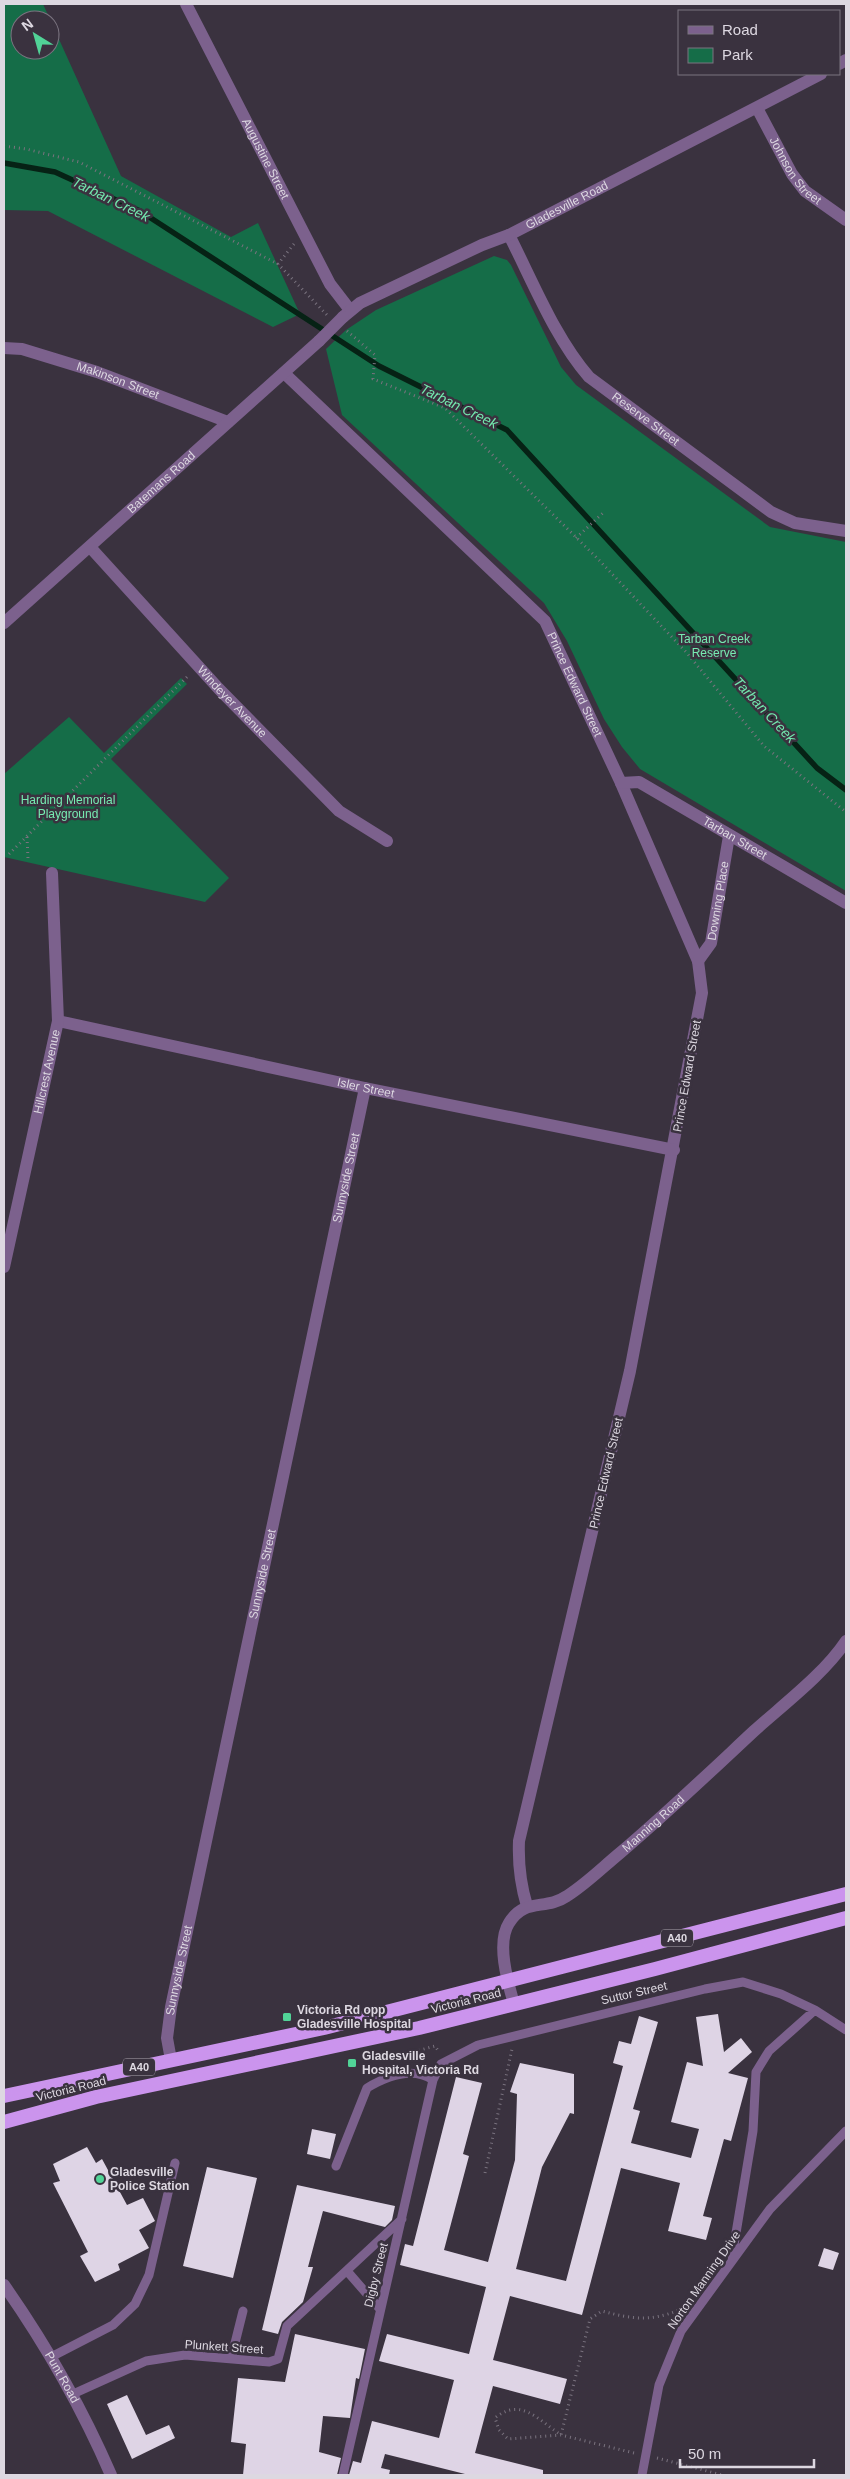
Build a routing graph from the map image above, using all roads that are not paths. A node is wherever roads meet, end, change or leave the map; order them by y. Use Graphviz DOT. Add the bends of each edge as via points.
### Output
graph roads {
  1 [pos="186,4"];
  2 [pos="819,75"];
  3 [pos="758,108"];
  4 [pos="846,220"];
  5 [pos="508,235"];
  6 [pos="341,318"];
  7 [pos="319,340"];
  8 [pos="4,348"];
  9 [pos="284,373"];
  10 [pos="228,422"];
  11 [pos="846,531"];
  12 [pos="90,546"];
  13 [pos="4,623"];
  14 [pos="621,783"];
  15 [pos="729,836"];
  16 [pos="387,841"];
  17 [pos="52,873"];
  18 [pos="846,903"];
  19 [pos="698,961"];
  20 [pos="58,1021"];
  21 [pos="365,1088"];
  22 [pos="674,1150"];
  23 [pos="4,1267"];
  24 [pos="846,1641"];
  25 [pos="846,1894"];
  26 [pos="528,1906"];
  27 [pos="846,1918"];
  28 [pos="507,1982"];
  29 [pos="514,2004"];
  30 [pos="815,2010"];
  31 [pos="846,2030"];
  32 [pos="171,2060"];
  33 [pos="433,2080"];
  34 [pos="4,2096"];
  35 [pos="4,2122"];
  36 [pos="846,2131"];
  37 [pos="175,2163"];
  38 [pos="336,2166"];
  39 [pos="403,2218"];
  40 [pos="732,2260"];
  41 [pos="347,2271"];
  42 [pos="4,2285"];
  43 [pos="380,2309"];
  44 [pos="243,2311"];
  45 [pos="51,2357"];
  46 [pos="231,2359"];
  47 [pos="73,2394"];
  48 [pos="111,2475"];
  49 [pos="343,2475"];
  50 [pos="642,2475"];
  1 -- 6 [label="street, Augustine Street" via="330,284"];
  2 -- 3 [label="street, Gladesville Road"];
  3 -- 4 [label="street, Johnson Street" via="792,174 805,191"];
  3 -- 5 [label="street, Gladesville Road"];
  5 -- 6 [label="street, Gladesville Road" via="360,303"];
  5 -- 11 [label="street, Reserve Street" via="564,341 589,377 771,512 796,523"];
  6 -- 7 [label="street, Gladesville Road, bridge"];
  7 -- 9 [label="street, Batemans Road"];
  8 -- 10 [label="street, Makinson Street" via="22,349 97,372"];
  9 -- 10 [label="street, Batemans Road"];
  9 -- 14 [label="street, Prince Edward Street" via="545,620"];
  10 -- 12 [label="street, Batemans Road"];
  12 -- 13 [label="street, Batemans Road"];
  12 -- 16 [label="street, Windeyer Avenue" via="198,666 340,811"];
  14 -- 15 [label="street, Tarban Street" via="639,782"];
  14 -- 19 [label="street, Prince Edward Street"];
  15 -- 18 [label="street, Tarban Street"];
  15 -- 19 [label="street, Downing Place" via="711,943"];
  17 -- 20 [label="street, Hillcrest Avenue"];
  19 -- 22 [label="street, Prince Edward Street" via="702,993"];
  20 -- 21 [label="street, Isler Street"];
  20 -- 23 [label="street, Hillcrest Avenue"];
  21 -- 22 [label="street, Isler Street"];
  21 -- 32 [label="street, Sunnyside Street" via="171,2008 167,2038"];
  22 -- 26 [label="street, Prince Edward Street" via="630,1371 520,1841 520,1884"];
  24 -- 26 [label="street, Manning Road" via="816,1674 659,1819 580,1886 552,1905"];
  25 -- 28 [label="highway, Victoria Road / A40"];
  26 -- 28 [label="street" via="517,1912 503,1940"];
  27 -- 29 [label="highway, Victoria Road / A40"];
  28 -- 29 [label="street"];
  28 -- 32 [label="highway, Victoria Road / A40" via="324,2028"];
  29 -- 35 [label="highway, Victoria Road / A40" via="395,2034 104,2096"];
  30 -- 31 [label="lane, Suttor Street"];
  30 -- 33 [label="lane, Suttor Street" via="781,1994 743,1982 478,2045 441,2064"];
  30 -- 40 [label="lane" via="769,2051 756,2072 753,2131"];
  32 -- 34 [label="highway, Victoria Road / A40"];
  33 -- 38 [label="lane" via="410,2072 391,2076 367,2088"];
  33 -- 39 [label="lane, Digby Street"];
  36 -- 40 [label="lane, Norton Manning Drive" via="770,2208"];
  37 -- 45 [label="lane" via="148,2275 135,2304 113,2325"];
  39 -- 41 [label="lane, Plunkett Street"];
  39 -- 43 [label="lane, Digby Street"];
  40 -- 50 [label="lane, Norton Manning Drive" via="681,2331 659,2385"];
  41 -- 43 [label="lane"];
  41 -- 46 [label="lane, Plunkett Street" via="287,2326 278,2359 269,2362"];
  42 -- 45 [label="street, Punt Road"];
  43 -- 49 [label="lane, Digby Street"];
  44 -- 46 [label="lane"];
  45 -- 47 [label="street, Punt Road"];
  46 -- 47 [label="lane, Plunkett Street" via="186,2355 146,2361"];
  47 -- 48 [label="street, Punt Road"];
}
